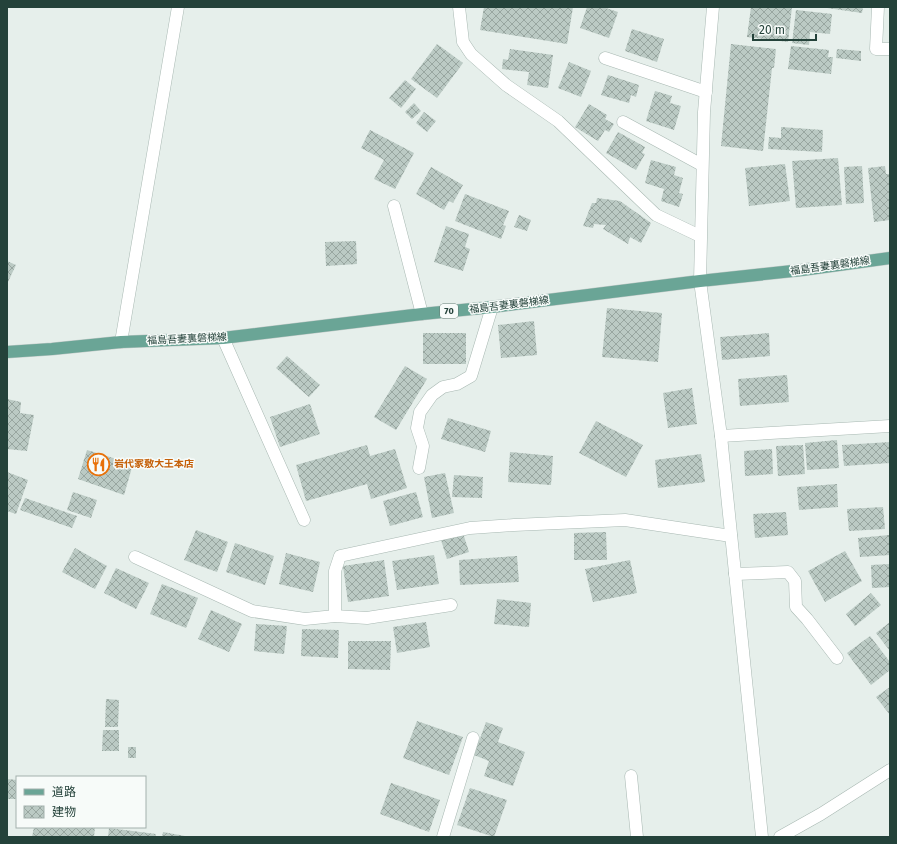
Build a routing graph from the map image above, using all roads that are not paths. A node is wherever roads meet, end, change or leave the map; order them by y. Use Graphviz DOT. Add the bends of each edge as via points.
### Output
graph roads {
  1 [pos="178,7"];
  2 [pos="459,7"];
  3 [pos="713,7"];
  4 [pos="878,7"];
  5 [pos="890,49"];
  6 [pos="605,58"];
  7 [pos="706,92"];
  8 [pos="623,122"];
  9 [pos="702,165"];
  10 [pos="394,206"];
  11 [pos="700,236"];
  12 [pos="890,258"];
  13 [pos="700,281"];
  14 [pos="492,307"];
  15 [pos="422,314"];
  16 [pos="223,338"];
  17 [pos="121,342"];
  18 [pos="7,352"];
  19 [pos="890,426"];
  20 [pos="721,436"];
  21 [pos="419,468"];
  22 [pos="304,520"];
  23 [pos="731,536"];
  24 [pos="135,557"];
  25 [pos="735,574"];
  26 [pos="451,605"];
  27 [pos="335,616"];
  28 [pos="837,658"];
  29 [pos="473,738"];
  30 [pos="890,770"];
  31 [pos="631,776"];
  32 [pos="443,837"];
  33 [pos="637,837"];
  34 [pos="762,837"];
  35 [pos="780,837"];
  1 -- 17 [label="street"];
  2 -- 11 [label="street" via="463,42 471,54 506,85 558,121 656,215"];
  3 -- 7 [label="street"];
  4 -- 5 [label="street" via="876,49"];
  6 -- 7 [label="street"];
  7 -- 9 [label="street"];
  8 -- 9 [label="street"];
  9 -- 11 [label="street"];
  10 -- 15 [label="street"];
  11 -- 13 [label="street"];
  12 -- 13 [label="main road, 福島吾妻裏磐梯線 / 70"];
  13 -- 14 [label="main road, 福島吾妻裏磐梯線 / 70"];
  13 -- 20 [label="street"];
  14 -- 15 [label="main road, 福島吾妻裏磐梯線 / 70"];
  14 -- 21 [label="street" via="471,376 457,384 443,387 432,395 420,412 417,428 423,446"];
  15 -- 16 [label="main road, 福島吾妻裏磐梯線 / 70"];
  16 -- 17 [label="main road, 福島吾妻裏磐梯線 / 70"];
  16 -- 22 [label="street"];
  17 -- 18 [label="main road, 福島吾妻裏磐梯線 / 70"];
  19 -- 20 [label="street"];
  20 -- 23 [label="street"];
  23 -- 25 [label="street"];
  23 -- 27 [label="street" via="625,520 470,528 340,556 335,571"];
  24 -- 27 [label="street" via="252,611 305,619"];
  25 -- 28 [label="street" via="788,572 796,581 796,607"];
  25 -- 34 [label="street"];
  26 -- 27 [label="street" via="367,618"];
  29 -- 32 [label="street"];
  30 -- 35 [label="street"];
  31 -- 33 [label="street"];
}
